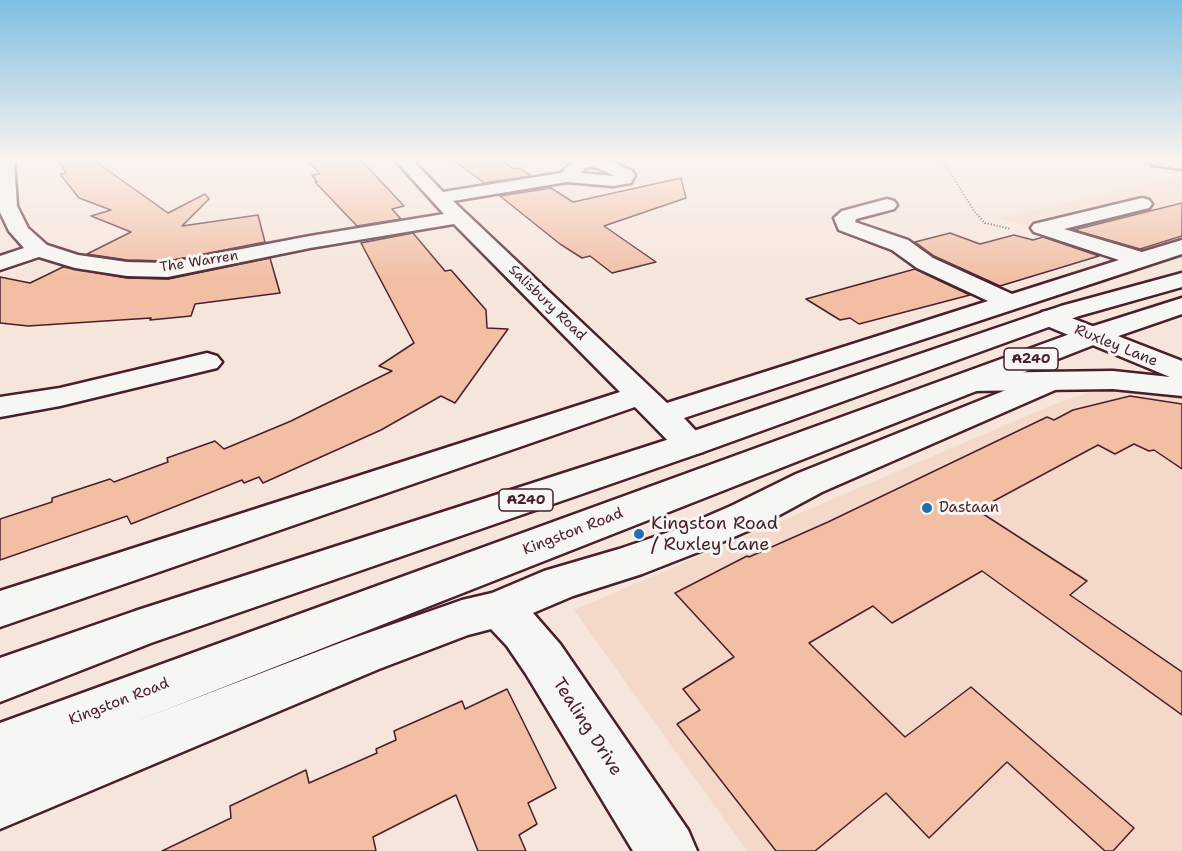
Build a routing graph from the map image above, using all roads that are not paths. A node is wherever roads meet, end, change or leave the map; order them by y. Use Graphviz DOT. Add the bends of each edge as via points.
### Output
graph roads {
  1 [pos="7,201"];
  2 [pos="442,201"];
  3 [pos="1142,204"];
  4 [pos="887,205"];
  5 [pos="459,217"];
  6 [pos="1182,247"];
  7 [pos="39,250"];
  8 [pos="1143,260"];
  9 [pos="0,263"];
  10 [pos="1182,280"];
  11 [pos="1010,302"];
  12 [pos="1182,306"];
  13 [pos="1061,315"];
  14 [pos="1103,332"];
  15 [pos="1182,352"];
  16 [pos="207,362"];
  17 [pos="1182,371"];
  18 [pos="1051,381"];
  19 [pos="970,382"];
  20 [pos="1182,387"];
  21 [pos="651,405"];
  22 [pos="0,407"];
  23 [pos="691,444"];
  24 [pos="0,609"];
  25 [pos="499,609"];
  26 [pos="0,680"];
  27 [pos="0,748"];
  28 [pos="0,801"];
  29 [pos="667,851"];
  1 -- 7 [label="main road, The Warren" via="19,231"];
  2 -- 5 [label="main road, Salisbury Road"];
  3 -- 8 [label="main road" via="1041,228"];
  4 -- 11 [label="main road" via="849,215 844,218 846,226 900,245 925,263"];
  5 -- 7 [label="main road, The Warren" via="168,270 75,261"];
  5 -- 21 [label="main road, Salisbury Road"];
  6 -- 8 [label="main road"];
  7 -- 9 [label="main road"];
  8 -- 11 [label="main road"];
  10 -- 13 [label="main road, A240"];
  11 -- 21 [label="main road"];
  12 -- 14 [label="main road, Kingston Road / A240"];
  13 -- 14 [label="main road, Ruxley Lane"];
  13 -- 23 [label="main road, A240"];
  14 -- 15 [label="main road, Ruxley Lane"];
  14 -- 17 [label="main road, Ruxley Lane"];
  14 -- 19 [label="main road, Kingston Road / A240"];
  16 -- 22 [label="main road"];
  18 -- 19 [label="main road"];
  18 -- 20 [label="main road" via="1113,380"];
  18 -- 25 [label="main road" via="809,483 692,539 559,583"];
  19 -- 27 [label="main road, Kingston Road / A240"];
  21 -- 23 [label="main road, Salisbury Road"];
  21 -- 24 [label="main road"];
  23 -- 26 [label="main road, A240" via="135,630"];
  25 -- 28 [label="main road" via="462,618 362,655"];
  25 -- 29 [label="main road, Tealing Drive" via="543,659"];
}
